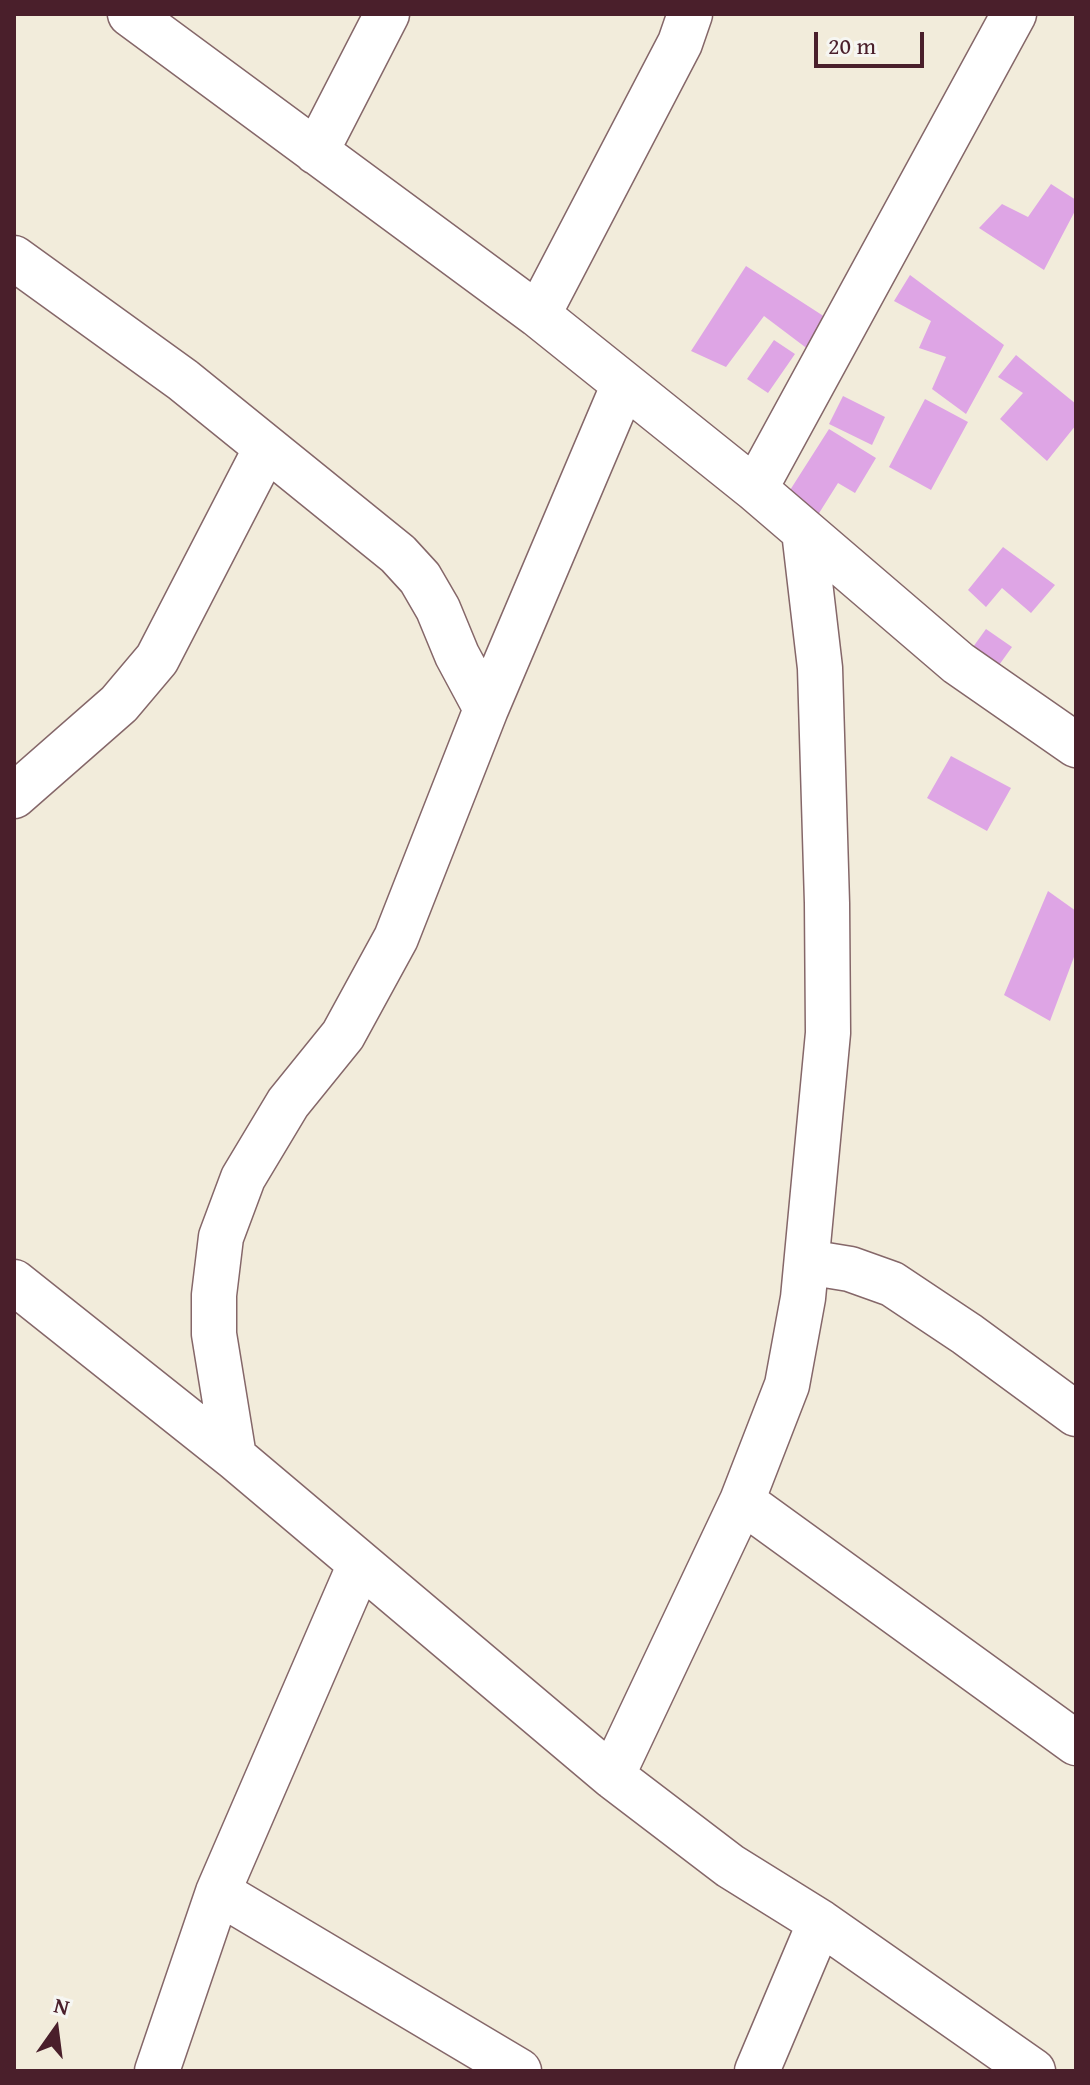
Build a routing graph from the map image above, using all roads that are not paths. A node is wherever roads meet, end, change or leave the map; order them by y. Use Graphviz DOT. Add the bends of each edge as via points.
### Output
graph roads {
  1 [pos="130,14"];
  2 [pos="387,14"];
  3 [pos="690,14"];
  4 [pos="1014,14"];
  5 [pos="316,152"];
  6 [pos="14,258"];
  7 [pos="538,315"];
  8 [pos="624,384"];
  9 [pos="266,448"];
  10 [pos="755,489"];
  11 [pos="804,531"];
  12 [pos="486,709"];
  13 [pos="1076,745"];
  14 [pos="14,796"];
  15 [pos="807,1262"];
  16 [pos="14,1282"];
  17 [pos="1076,1414"];
  18 [pos="234,1457"];
  19 [pos="742,1501"];
  20 [pos="360,1564"];
  21 [pos="1076,1743"];
  22 [pos="612,1776"];
  23 [pos="218,1892"];
  24 [pos="820,1922"];
  25 [pos="157,2071"];
  26 [pos="519,2071"];
  27 [pos="757,2071"];
  28 [pos="1033,2071"];
  1 -- 5 [label="street"];
  2 -- 5 [label="street"];
  3 -- 7 [label="street" via="680,43"];
  4 -- 10 [label="street"];
  5 -- 7 [label="street"];
  6 -- 9 [label="street" via="183,380"];
  7 -- 8 [label="street"];
  8 -- 10 [label="street"];
  8 -- 12 [label="street"];
  9 -- 12 [label="street" via="398,554 420,578"];
  9 -- 14 [label="street" via="157,659 119,704"];
  10 -- 11 [label="street"];
  11 -- 13 [label="street" via="958,663"];
  11 -- 15 [label="street" via="820,668 828,1018"];
  12 -- 18 [label="street" via="396,938 343,1035 288,1103 243,1178 221,1237 214,1334"];
  15 -- 17 [label="street" via="892,1284"];
  15 -- 19 [label="street" via="787,1385"];
  16 -- 18 [label="street"];
  18 -- 20 [label="street"];
  19 -- 21 [label="street"];
  19 -- 22 [label="street"];
  20 -- 22 [label="street"];
  20 -- 23 [label="street"];
  22 -- 24 [label="street" via="730,1866"];
  23 -- 25 [label="street"];
  23 -- 26 [label="street"];
  24 -- 27 [label="street"];
  24 -- 28 [label="street"];
}
